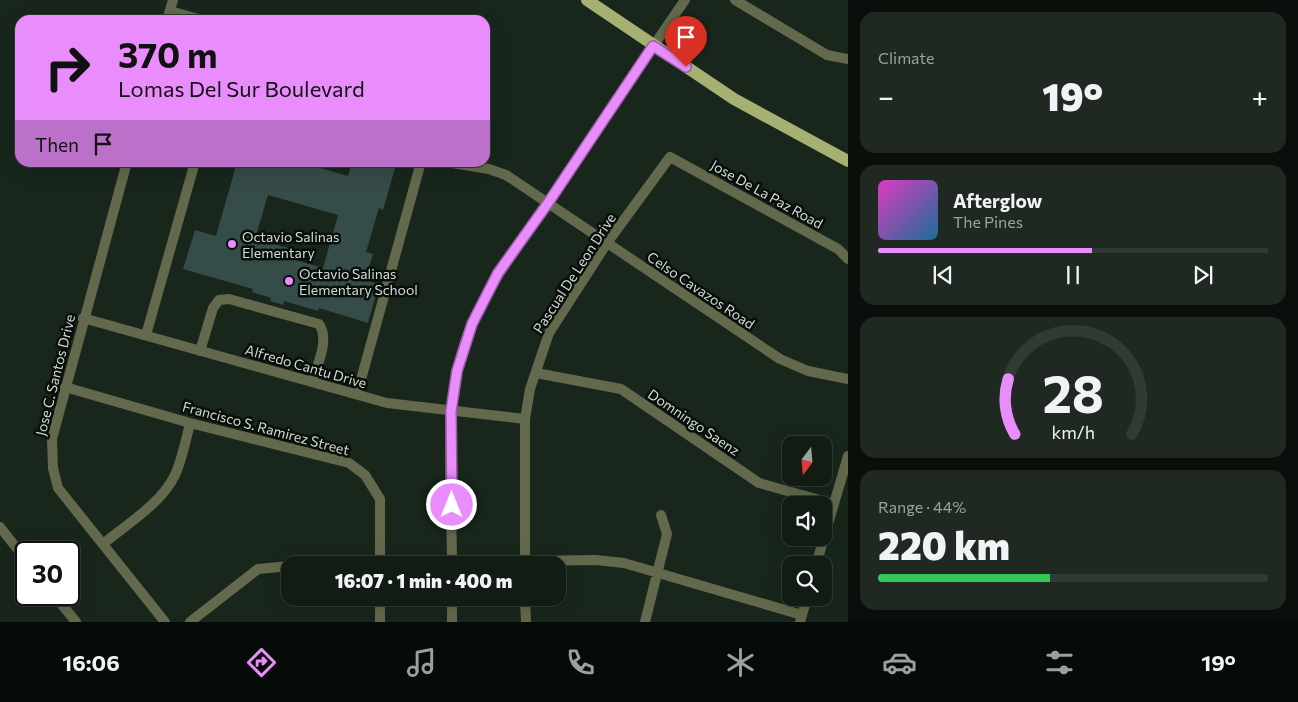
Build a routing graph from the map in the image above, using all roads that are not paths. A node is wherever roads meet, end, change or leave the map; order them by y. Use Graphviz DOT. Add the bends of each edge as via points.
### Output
graph roads {
  1 [pos="173,0"];
  2 [pos="587,0"];
  3 [pos="685,0"];
  4 [pos="735,0"];
  5 [pos="169,15"];
  6 [pos="653,46"];
  7 [pos="848,59"];
  8 [pos="670,156"];
  9 [pos="848,161"];
  10 [pos="126,167"];
  11 [pos="194,167"];
  12 [pos="420,167"];
  13 [pos="475,167"];
  14 [pos="548,203"];
  15 [pos="607,243"];
  16 [pos="848,259"];
  17 [pos="83,318"];
  18 [pos="146,336"];
  19 [pos="200,351"];
  20 [pos="536,373"];
  21 [pos="848,379"];
  22 [pos="312,382"];
  23 [pos="66,387"];
  24 [pos="357,394"];
  25 [pos="451,411"];
  26 [pos="525,419"];
  27 [pos="190,423"];
  28 [pos="848,456"];
  29 [pos="834,504"];
  30 [pos="661,514"];
  31 [pos="0,526"];
  32 [pos="103,544"];
  33 [pos="15,546"];
  34 [pos="380,556"];
  35 [pos="452,556"];
  36 [pos="525,556"];
  37 [pos="819,556"];
  38 [pos="566,561"];
  39 [pos="281,567"];
  40 [pos="657,572"];
  41 [pos="63,606"];
  42 [pos="380,606"];
  43 [pos="452,606"];
  44 [pos="525,606"];
  45 [pos="805,606"];
  46 [pos="801,618"];
  47 [pos="76,622"];
  48 [pos="165,622"];
  49 [pos="190,622"];
  50 [pos="380,622"];
  51 [pos="452,622"];
  52 [pos="526,622"];
  53 [pos="645,622"];
  1 -- 5 [label="street"];
  2 -- 6 [label="main road"];
  3 -- 6 [label="street"];
  4 -- 7 [label="street" via="826,55"];
  6 -- 9 [label="main road" via="734,99"];
  6 -- 14 [label="street"];
  8 -- 15 [label="street, Pascual De Leon Drive"];
  8 -- 16 [label="street, Jose De La Paz Road" via="838,249"];
  10 -- 17 [label="street, Jose C. Santos Drive"];
  11 -- 18 [label="street"];
  12 -- 24 [label="street"];
  13 -- 14 [label="street, Celso Cavazos Road" via="498,171"];
  14 -- 15 [label="street, Celso Cavazos Road"];
  14 -- 25 [label="street" via="498,273 483,300 462,352"];
  15 -- 20 [label="street, Pascual De Leon Drive" via="549,333"];
  15 -- 21 [label="street, Celso Cavazos Road" via="780,359 808,371"];
  17 -- 18 [label="street, Alfredo Cantu Drive"];
  17 -- 23 [label="street, Jose C. Santos Drive"];
  18 -- 19 [label="street, Alfredo Cantu Drive"];
  19 -- 22 [label="street, Alfredo Cantu Drive"];
  19 -- 22 [label="street" via="213,308 219,300 230,299 319,324 324,331 323,341"];
  20 -- 26 [label="street, Pascual De Leon Drive"];
  20 -- 29 [label="street, Domningo Saenz" via="621,390 759,483"];
  22 -- 24 [label="street, Alfredo Cantu Drive"];
  23 -- 27 [label="street, Francisco S. Ramirez Street"];
  23 -- 32 [label="street, Jose C. Santos Drive" via="52,440 53,468 58,488"];
  24 -- 25 [label="street, Alfredo Cantu Drive" via="387,403"];
  25 -- 26 [label="street, Alfredo Cantu Drive"];
  25 -- 35 [label="street"];
  26 -- 36 [label="street, Pascual De Leon Drive"];
  27 -- 32 [label="street" via="176,474 166,490"];
  27 -- 34 [label="street, Francisco S. Ramirez Street" via="349,463 358,468 380,499"];
  28 -- 29 [label="street"];
  29 -- 37 [label="street"];
  30 -- 40 [label="street" via="667,534"];
  31 -- 33 [label="street"];
  32 -- 48 [label="street, Jose C. Santos Drive"];
  38 -- 40 [label="street" via="624,562"];
  39 -- 49 [label="street" via="258,568"];
  40 -- 46 [label="street"];
  40 -- 53 [label="street"];
  41 -- 47 [label="street"];
  42 -- 50 [label="street"];
  43 -- 51 [label="street"];
  44 -- 52 [label="street"];
  45 -- 46 [label="street"];
}
